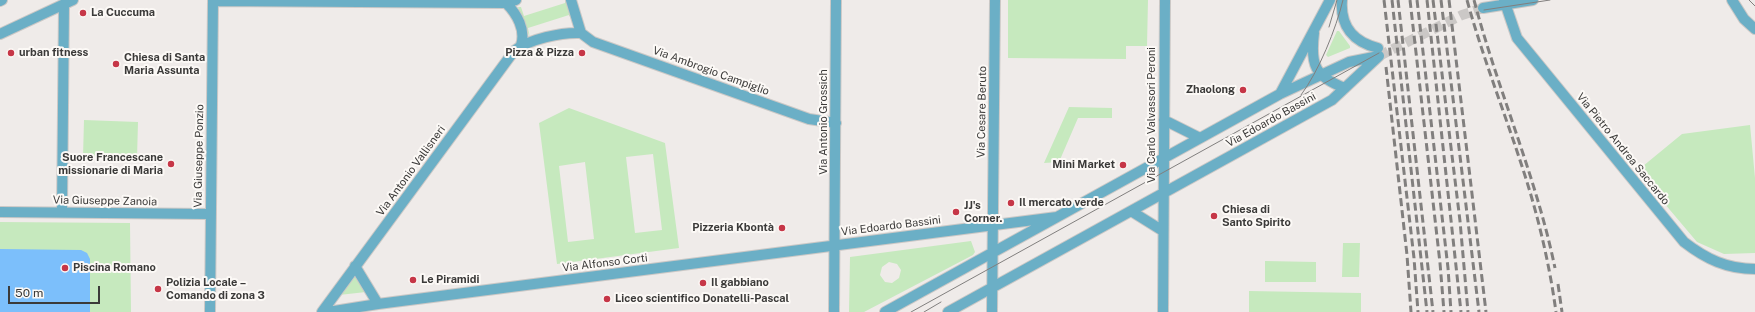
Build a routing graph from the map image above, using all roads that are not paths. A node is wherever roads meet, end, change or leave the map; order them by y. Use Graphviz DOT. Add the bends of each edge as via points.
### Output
graph roads {
  1 [pos="516,0"];
  2 [pos="571,0"];
  3 [pos="836,0"];
  4 [pos="995,0"];
  5 [pos="1165,0"];
  6 [pos="1330,0"];
  7 [pos="1342,0"];
  8 [pos="1533,0"];
  9 [pos="1732,0"];
  10 [pos="213,1"];
  11 [pos="68,2"];
  12 [pos="1504,2"];
  13 [pos="506,3"];
  14 [pos="1483,8"];
  15 [pos="1314,29"];
  16 [pos="1755,29"];
  17 [pos="581,33"];
  18 [pos="0,34"];
  19 [pos="521,45"];
  20 [pos="1378,48"];
  21 [pos="1320,74"];
  22 [pos="1345,88"];
  23 [pos="1280,94"];
  24 [pos="1164,120"];
  25 [pos="836,123"];
  26 [pos="1200,138"];
  27 [pos="1164,158"];
  28 [pos="1164,192"];
  29 [pos="1131,211"];
  30 [pos="0,212"];
  31 [pos="62,212"];
  32 [pos="210,214"];
  33 [pos="1057,217"];
  34 [pos="993,225"];
  35 [pos="1163,231"];
  36 [pos="834,245"];
  37 [pos="992,253"];
  38 [pos="356,266"];
  39 [pos="1755,269"];
  40 [pos="992,288"];
  41 [pos="378,304"];
  42 [pos="210,312"];
  43 [pos="322,312"];
  44 [pos="328,312"];
  45 [pos="834,312"];
  46 [pos="885,312"];
  47 [pos="948,312"];
  48 [pos="992,312"];
  49 [pos="1163,312"];
  1 -- 13 [label="street"];
  2 -- 17 [label="street"];
  3 -- 25 [label="street, Via Antonio Grossich"];
  4 -- 34 [label="street, Via Cesare Beruto"];
  5 -- 24 [label="street, Via Carlo Valvassori Peroni"];
  6 -- 15 [label="street"];
  7 -- 20 [label="street" via="1343,19 1350,33 1358,40"];
  8 -- 12 [label="street"];
  9 -- 16 [label="street" via="1744,19"];
  10 -- 13 [label="street"];
  10 -- 32 [label="street, Via Giuseppe Ponzio"];
  11 -- 18 [label="street"];
  11 -- 31 [label="street"];
  12 -- 14 [label="street"];
  12 -- 39 [label="street, Via Pietro Andrea Saccardo" via="1517,38 1684,242 1718,264 1738,269"];
  13 -- 19 [label="street" via="515,14 522,31 524,39"];
  15 -- 21 [label="street" via="1313,54"];
  15 -- 23 [label="street"];
  17 -- 19 [label="street" via="565,33"];
  17 -- 25 [label="street, Via Ambrogio Campiglio" via="598,44 809,119"];
  19 -- 38 [label="street, Via Antonio Vallisneri" via="509,57"];
  21 -- 22 [label="street" via="1328,81"];
  21 -- 22 [label="street, Via Edoardo Bassini" via="1349,62 1379,56"];
  21 -- 23 [label="street, Via Edoardo Bassini"];
  22 -- 28 [label="street, Via Edoardo Bassini" via="1332,100"];
  23 -- 26 [label="street, Via Edoardo Bassini"];
  24 -- 26 [label="street"];
  24 -- 27 [label="street, Via Carlo Valvassori Peroni"];
  25 -- 36 [label="street, Via Antonio Grossich"];
  26 -- 27 [label="street, Via Edoardo Bassini"];
  27 -- 28 [label="street, Via Carlo Valvassori Peroni"];
  27 -- 33 [label="street, Via Edoardo Bassini"];
  28 -- 29 [label="street, Via Edoardo Bassini"];
  28 -- 35 [label="street, Via Carlo Valvassori Peroni"];
  29 -- 35 [label="street"];
  29 -- 40 [label="street, Via Edoardo Bassini"];
  30 -- 31 [label="street, Via Giuseppe Zanoia"];
  31 -- 32 [label="street, Via Giuseppe Zanoia"];
  32 -- 42 [label="street, Via Giuseppe Ponzio"];
  33 -- 34 [label="street, Via Edoardo Bassini"];
  33 -- 37 [label="street, Via Edoardo Bassini"];
  34 -- 36 [label="street, Via Edoardo Bassini"];
  34 -- 37 [label="street"];
  35 -- 49 [label="street, Via Carlo Valvassori Peroni"];
  36 -- 41 [label="street, Via Alfonso Corti"];
  36 -- 45 [label="street, Via Edoardo Bassini"];
  37 -- 40 [label="street"];
  37 -- 46 [label="street, Via Edoardo Bassini"];
  38 -- 41 [label="street"];
  38 -- 43 [label="street, Via Antonio Vallisneri"];
  40 -- 47 [label="street, Via Edoardo Bassini"];
  40 -- 48 [label="street"];
  41 -- 44 [label="street, Via Alfonso Corti"];
}
